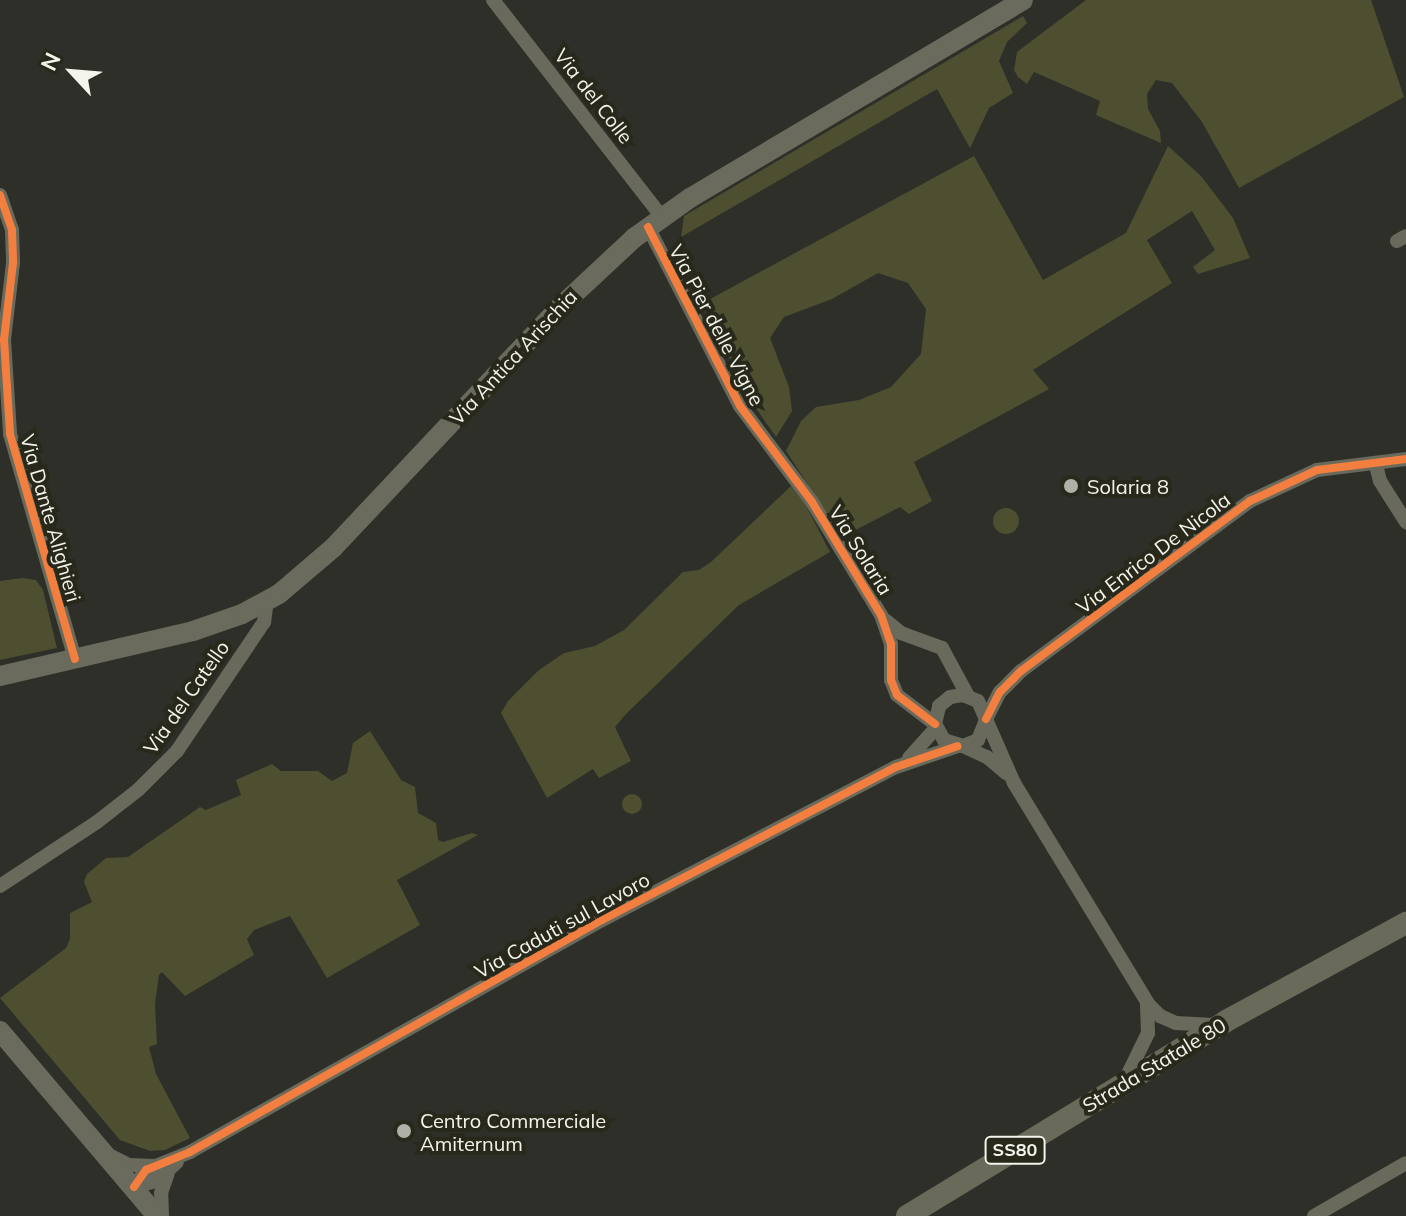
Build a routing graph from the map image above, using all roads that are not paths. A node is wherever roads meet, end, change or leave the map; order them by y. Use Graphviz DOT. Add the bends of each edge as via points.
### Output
graph roads {
  1 [pos="493,0"];
  2 [pos="1023,0"];
  3 [pos="0,195"];
  4 [pos="655,222"];
  5 [pos="1406,459"];
  6 [pos="1376,465"];
  7 [pos="791,474"];
  8 [pos="1406,522"];
  9 [pos="267,601"];
  10 [pos="881,615"];
  11 [pos="925,640"];
  12 [pos="892,657"];
  13 [pos="75,659"];
  14 [pos="1021,671"];
  15 [pos="0,676"];
  16 [pos="969,696"];
  17 [pos="986,720"];
  18 [pos="936,726"];
  19 [pos="961,746"];
  20 [pos="896,767"];
  21 [pos="1014,783"];
  22 [pos="0,886"];
  23 [pos="1406,923"];
  24 [pos="1143,995"];
  25 [pos="1226,1021"];
  26 [pos="0,1031"];
  27 [pos="1123,1083"];
  28 [pos="106,1153"];
  29 [pos="1406,1163"];
  30 [pos="166,1167"];
  31 [pos="134,1187"];
  32 [pos="160,1216"];
  33 [pos="907,1216"];
  34 [pos="1314,1216"];
  1 -- 4 [label="street, Via del Colle"];
  2 -- 4 [label="main road, Via Antica Arischia"];
  3 -- 13 [label="street, Via Dante Alighieri" via="12,230 4,340 10,434"];
  4 -- 7 [label="street, Via Pier delle Vigne" via="740,406"];
  4 -- 9 [label="main road, Via Antica Arischia" via="559,308 318,563"];
  5 -- 6 [label="street, Via Enrico De Nicola"];
  6 -- 8 [label="street"];
  6 -- 14 [label="street, Via Enrico De Nicola" via="1317,470 1259,496"];
  7 -- 10 [label="street, Via Solaria"];
  9 -- 13 [label="main road, Via Antica Arischia" via="193,631"];
  9 -- 22 [label="street, Via del Catello" via="264,622 177,751 97,822"];
  10 -- 11 [label="street, Via Solaria" via="901,633"];
  10 -- 12 [label="street, Via Solaria"];
  11 -- 12 [label="street"];
  11 -- 16 [label="street, Via Solaria" via="946,652"];
  12 -- 18 [label="street, Via Solaria" via="897,695"];
  13 -- 15 [label="main road, Via Antica Arischia"];
  14 -- 16 [label="street, Via Enrico De Nicola"];
  14 -- 17 [label="street, Via Enrico De Nicola" via="1000,692"];
  16 -- 17 [label="street" via="981,705"];
  16 -- 18 [label="street" via="942,702"];
  17 -- 19 [label="street" via="978,740"];
  17 -- 21 [label="street"];
  18 -- 19 [label="street" via="944,740"];
  18 -- 20 [label="street, Via Caduti sul Lavoro" via="924,745"];
  19 -- 20 [label="street, Via Caduti sul Lavoro"];
  19 -- 21 [label="street" via="987,757"];
  20 -- 30 [label="street, Via Caduti sul Lavoro" via="602,920"];
  21 -- 24 [label="street"];
  23 -- 25 [label="main road, Strada Statale 80 / SS80"];
  24 -- 25 [label="street" via="1160,1016 1176,1023"];
  24 -- 27 [label="street" via="1149,1009 1148,1033"];
  25 -- 27 [label="main road, Strada Statale 80 / SS80"];
  26 -- 28 [label="main road"];
  27 -- 33 [label="main road, Strada Statale 80 / SS80"];
  28 -- 30 [label="street, Via Caduti sul Lavoro" via="129,1165"];
  28 -- 31 [label="main road"];
  29 -- 34 [label="street"];
  30 -- 31 [label="street, Via Caduti sul Lavoro" via="142,1173"];
  30 -- 32 [label="street"];
  31 -- 32 [label="main road"];
}
